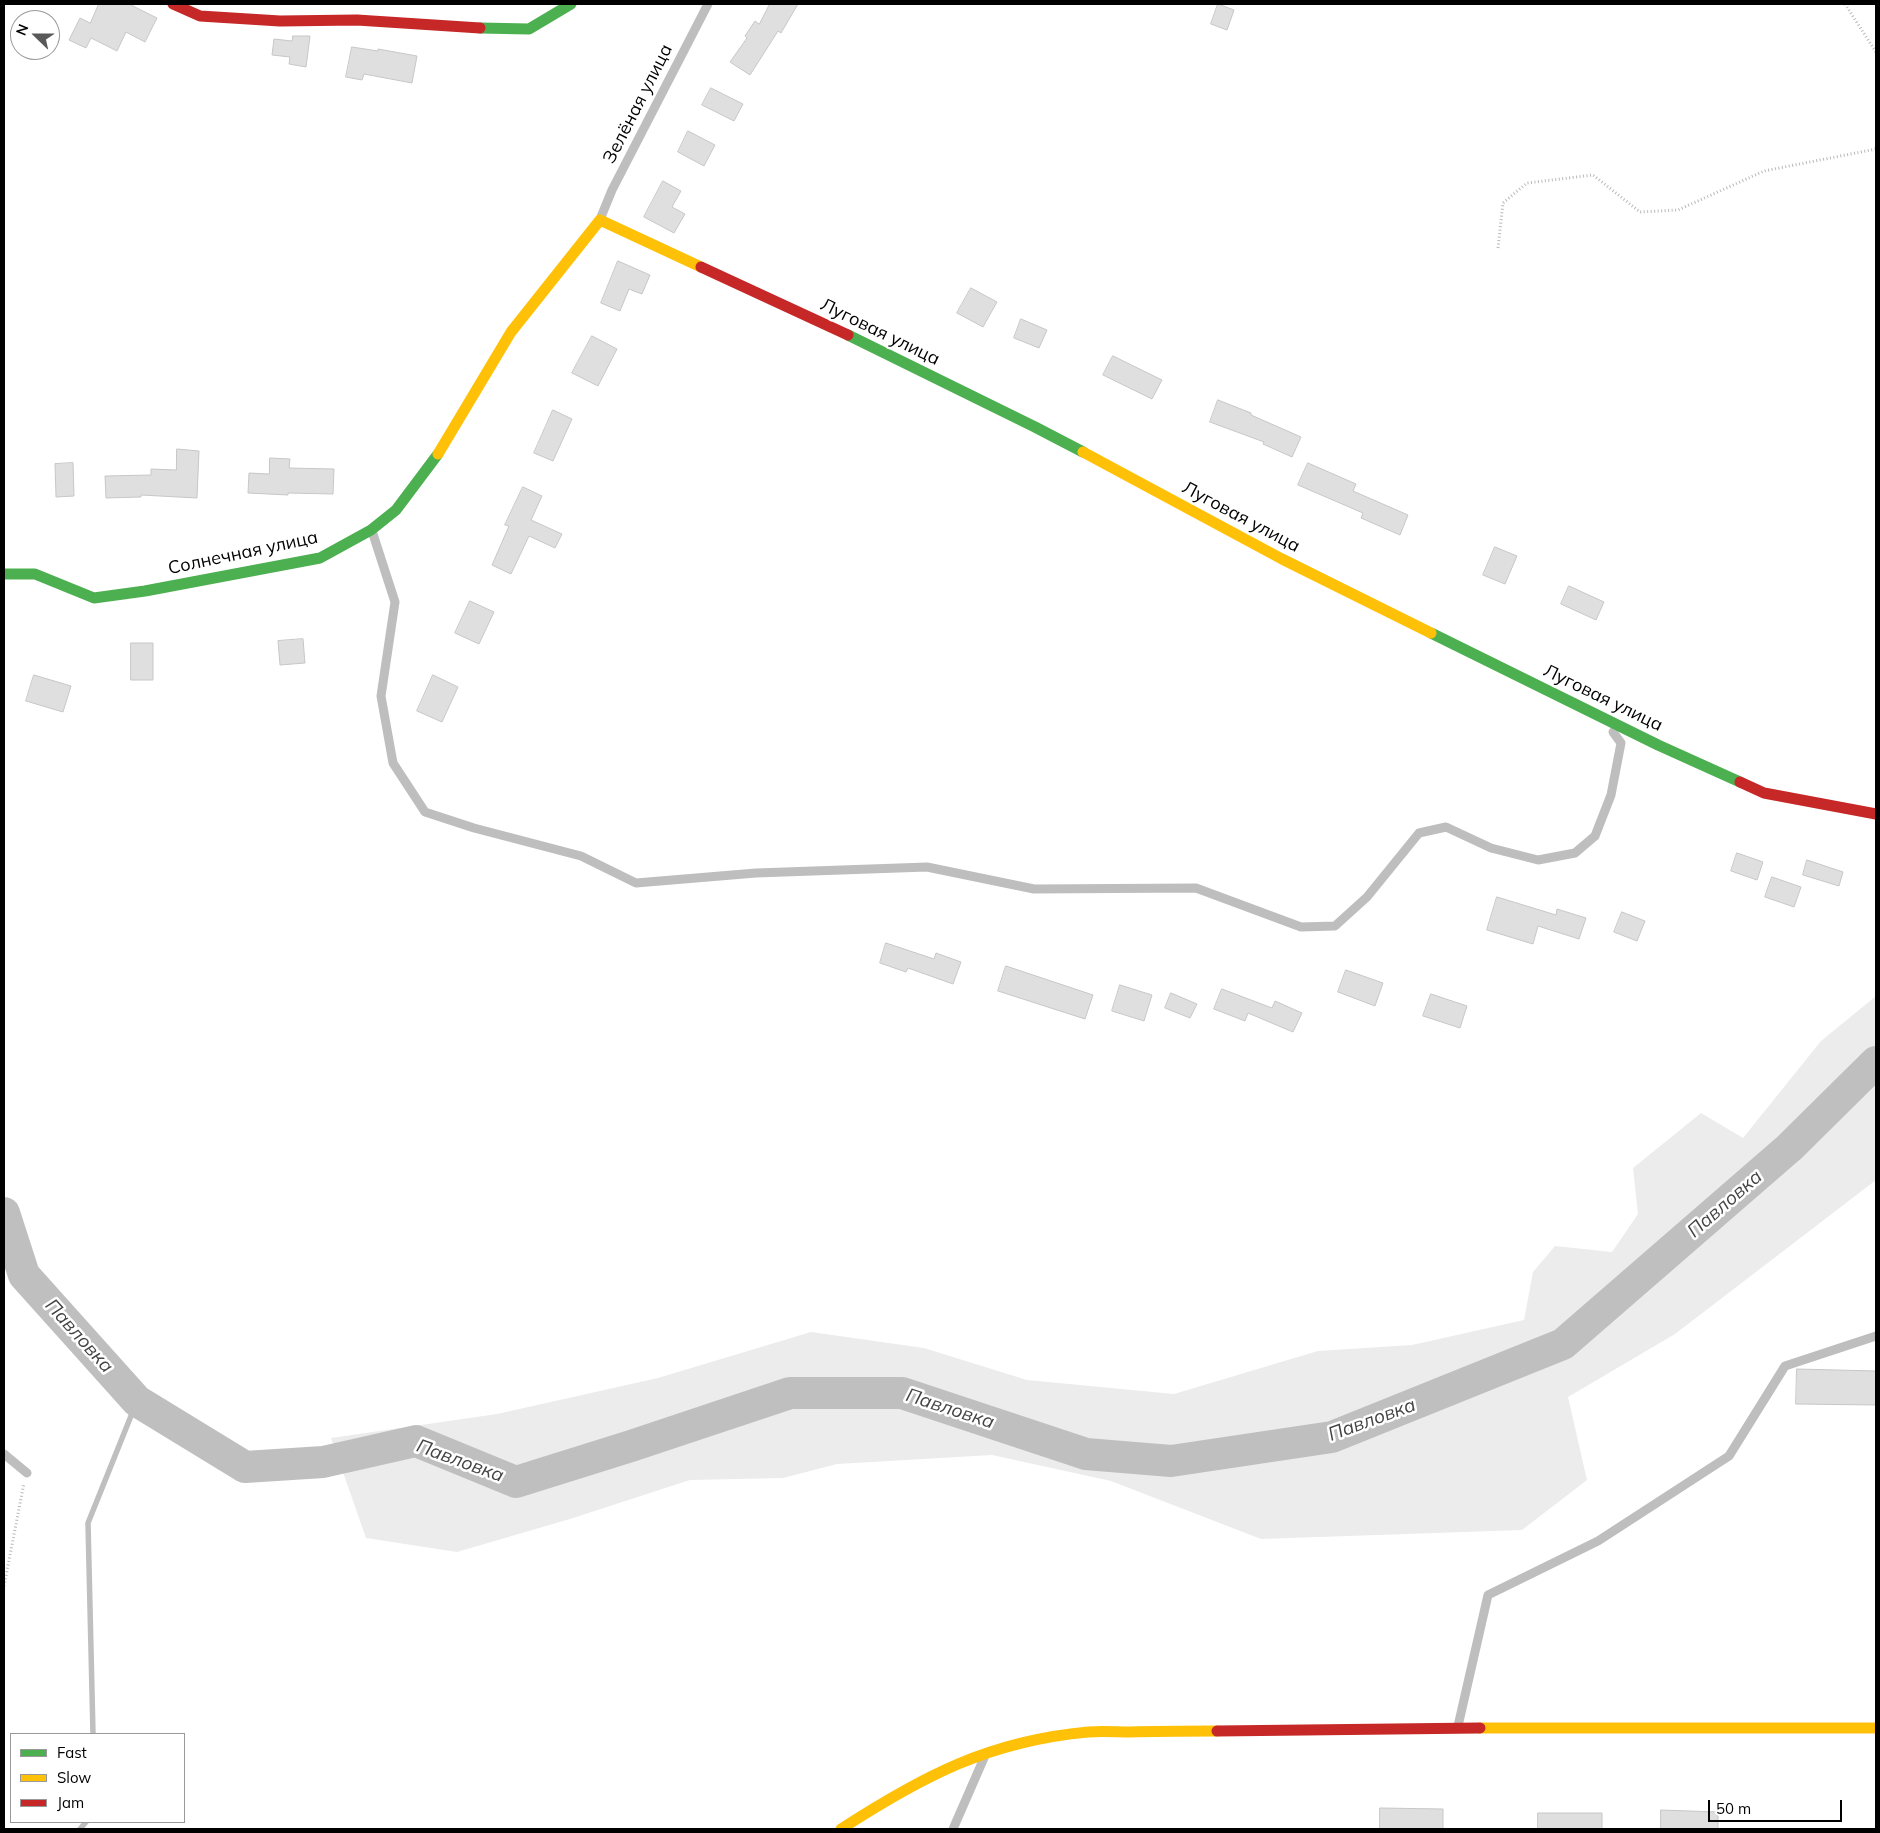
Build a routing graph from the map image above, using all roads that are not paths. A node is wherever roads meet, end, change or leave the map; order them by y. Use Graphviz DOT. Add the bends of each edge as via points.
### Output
graph roads {
  1 [pos="173,4"];
  2 [pos="571,4"];
  3 [pos="708,4"];
  4 [pos="600,220"];
  5 [pos="371,530"];
  6 [pos="4,574"];
  7 [pos="1600,715"];
  8 [pos="1876,814"];
  9 [pos="1876,1336"];
  10 [pos="4,1454"];
  11 [pos="27,1473"];
  12 [pos="1458,1728"];
  13 [pos="1876,1728"];
  14 [pos="987,1752"];
  15 [pos="841,1829"];
  16 [pos="953,1829"];
  1 -- 2 [label="street" via="200,16 529,29"];
  3 -- 4 [label="lane, Зелёная улица" via="612,190"];
  4 -- 5 [label="street, Солнечная улица" via="511,332 434,461 396,510"];
  4 -- 7 [label="street, Луговая улица" via="1018,419 1282,559"];
  5 -- 6 [label="street, Солнечная улица" via="320,558 94,598 36,574"];
  5 -- 7 [label="lane" via="395,602 382,696 393,763 425,812 581,856 636,883 756,873 927,867 1034,889 1196,888 1301,927 1335,926 1367,897 1419,832 1446,827 1491,848 1538,860 1575,853 1595,836 1610,795 1621,743"];
  7 -- 8 [label="street, Луговая улица" via="1764,793"];
  9 -- 12 [label="lane" via="1785,1366 1729,1456 1598,1541 1488,1595"];
  10 -- 11 [label="lane"];
  12 -- 13 [label="street"];
  12 -- 14 [label="street" via="1089,1732"];
  14 -- 15 [label="street" via="941,1769 896,1793"];
  14 -- 16 [label="lane"];
}
